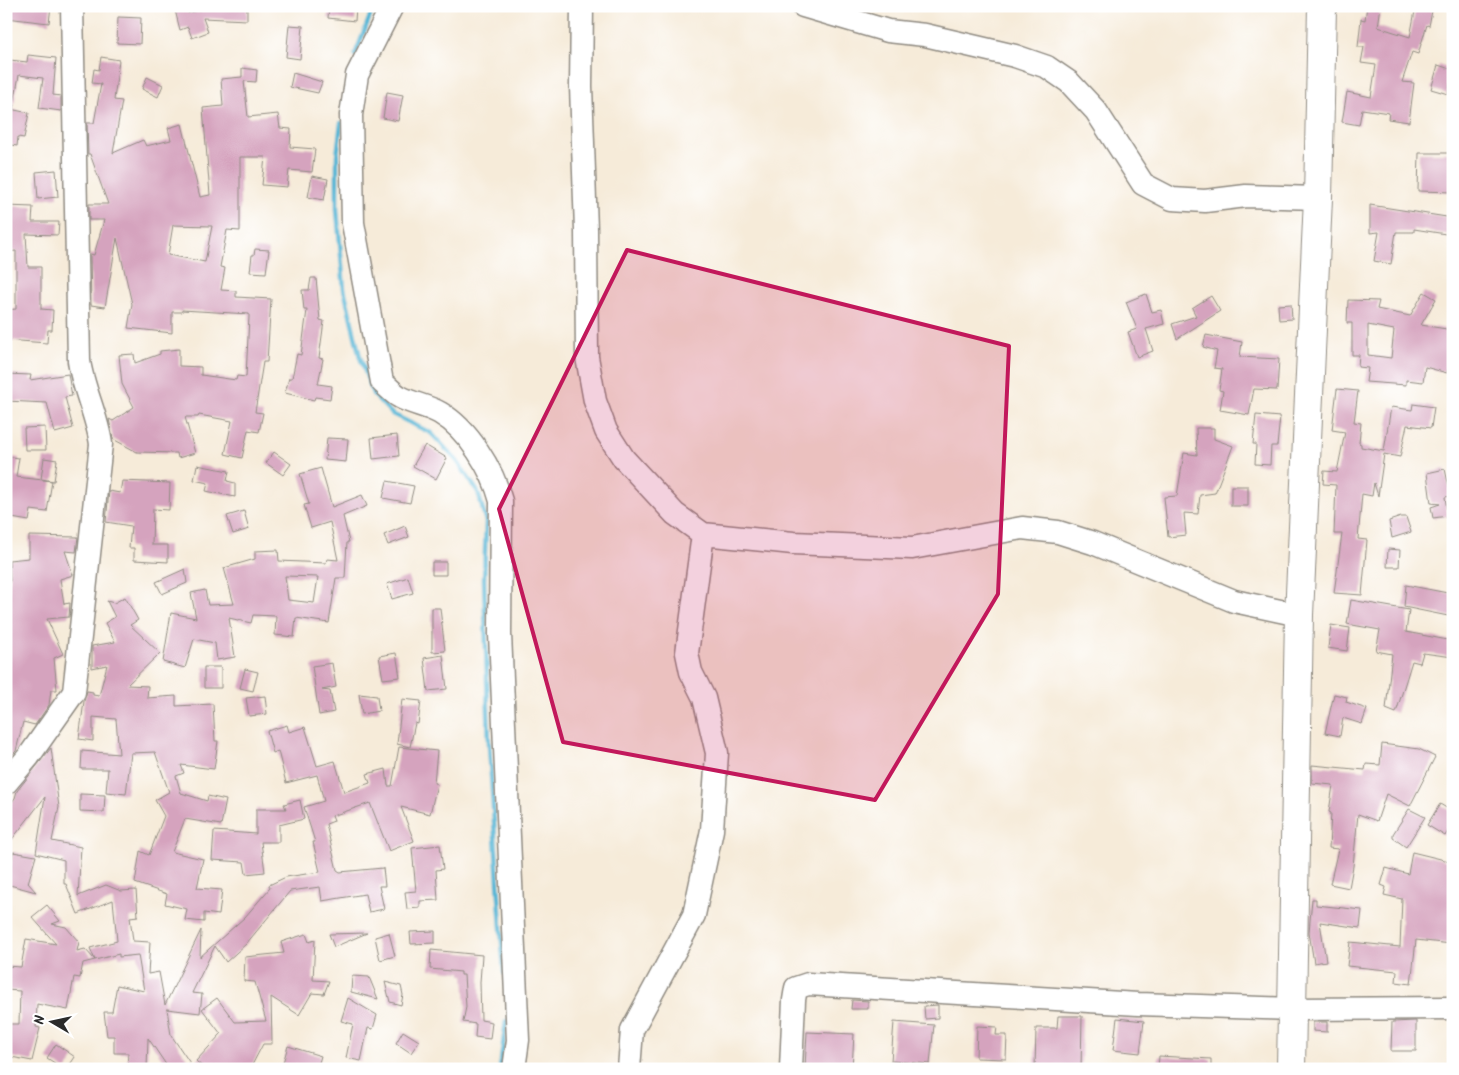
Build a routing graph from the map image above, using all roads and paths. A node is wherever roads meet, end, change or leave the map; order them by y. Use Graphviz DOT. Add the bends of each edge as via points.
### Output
graph roads {
  1 [pos="72,6"];
  2 [pos="392,6"];
  3 [pos="582,6"];
  4 [pos="803,6"];
  5 [pos="1322,6"];
  6 [pos="1318,198"];
  7 [pos="703,534"];
  8 [pos="1299,615"];
  9 [pos="6,783"];
  10 [pos="1453,1008"];
  11 [pos="1293,1009"];
  12 [pos="514,1069"];
  13 [pos="629,1069"];
  14 [pos="791,1069"];
  15 [pos="1291,1069"];
  1 -- 9 [label="street" via="79,361 101,444 74,692"];
  2 -- 12 [label="street" via="358,75 351,114 353,223 382,382 399,396 448,418 480,453 496,481 501,501 500,634 518,1040"];
  3 -- 7 [label="street" via="587,357 596,401 606,431 624,459 675,514"];
  4 -- 6 [label="street" via="888,31 925,35 1015,56 1047,67 1068,82 1096,111 1143,184 1172,200 1205,201 1246,196"];
  5 -- 6 [label="main road"];
  6 -- 8 [label="main road"];
  7 -- 8 [label="street" via="793,543 912,548 1022,528 1058,532 1093,543 1234,602"];
  7 -- 13 [label="street" via="687,653 691,672 704,698 717,753 712,830 694,915 632,1030"];
  8 -- 11 [label="main road"];
  10 -- 11 [label="street"];
  11 -- 14 [label="street" via="1036,999 808,984 796,988"];
  11 -- 15 [label="main road"];
}
